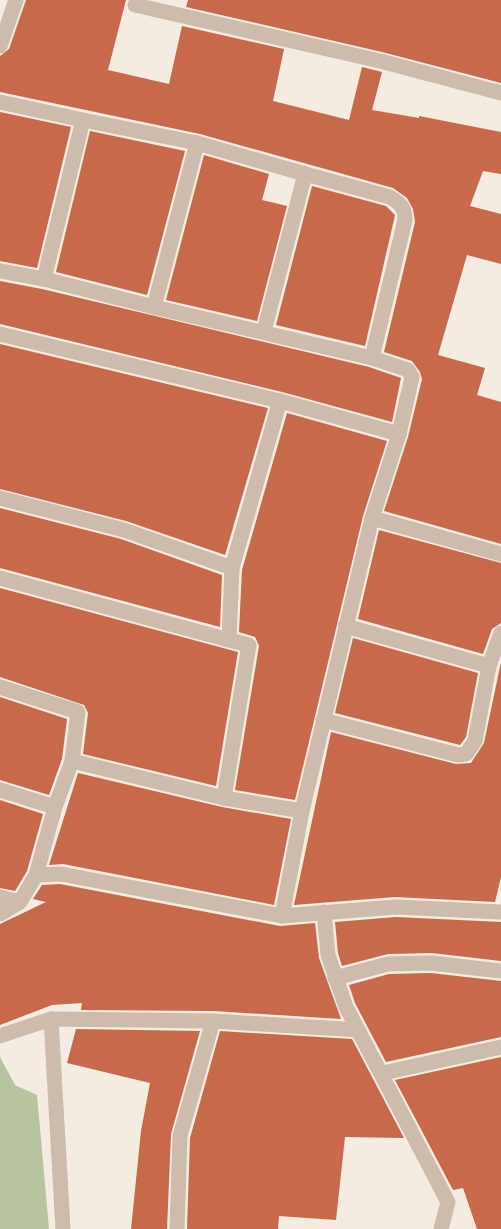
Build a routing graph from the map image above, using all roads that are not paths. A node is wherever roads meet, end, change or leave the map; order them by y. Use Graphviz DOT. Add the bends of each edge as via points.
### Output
graph roads {
  1 [pos="16,0"];
  2 [pos="135,5"];
  3 [pos="0,46"];
  4 [pos="501,93"];
  5 [pos="0,102"];
  6 [pos="83,120"];
  7 [pos="197,143"];
  8 [pos="305,174"];
  9 [pos="0,271"];
  10 [pos="44,279"];
  11 [pos="154,307"];
  12 [pos="264,331"];
  13 [pos="0,334"];
  14 [pos="372,358"];
  15 [pos="280,401"];
  16 [pos="399,434"];
  17 [pos="0,498"];
  18 [pos="372,518"];
  19 [pos="501,554"];
  20 [pos="232,568"];
  21 [pos="0,578"];
  22 [pos="345,626"];
  23 [pos="501,633"];
  24 [pos="229,640"];
  25 [pos="489,666"];
  26 [pos="0,687"];
  27 [pos="323,720"];
  28 [pos="72,761"];
  29 [pos="0,790"];
  30 [pos="224,798"];
  31 [pos="55,807"];
  32 [pos="302,811"];
  33 [pos="36,875"];
  34 [pos="0,897"];
  35 [pos="20,902"];
  36 [pos="501,910"];
  37 [pos="324,912"];
  38 [pos="0,914"];
  39 [pos="282,916"];
  40 [pos="501,971"];
  41 [pos="335,978"];
  42 [pos="51,1019"];
  43 [pos="213,1021"];
  44 [pos="358,1030"];
  45 [pos="0,1036"];
  46 [pos="501,1047"];
  47 [pos="383,1073"];
  48 [pos="63,1229"];
  49 [pos="177,1229"];
  50 [pos="441,1229"];
  1 -- 3 [label="street"];
  2 -- 4 [label="street"];
  5 -- 6 [label="street"];
  6 -- 7 [label="street"];
  6 -- 10 [label="street"];
  7 -- 8 [label="street"];
  7 -- 11 [label="street"];
  8 -- 12 [label="street"];
  8 -- 14 [label="street" via="390,197 405,211"];
  9 -- 10 [label="street"];
  10 -- 11 [label="street"];
  11 -- 12 [label="street"];
  12 -- 14 [label="street"];
  13 -- 15 [label="street"];
  14 -- 16 [label="street" via="408,370 412,377"];
  15 -- 16 [label="street"];
  15 -- 20 [label="street"];
  16 -- 18 [label="street"];
  17 -- 20 [label="street" via="124,530"];
  18 -- 19 [label="street"];
  18 -- 22 [label="street"];
  20 -- 24 [label="street"];
  21 -- 24 [label="street"];
  22 -- 25 [label="street"];
  22 -- 27 [label="street"];
  23 -- 25 [label="street"];
  24 -- 30 [label="street" via="249,645"];
  25 -- 27 [label="street" via="475,741 466,754 458,756"];
  26 -- 28 [label="street" via="78,712"];
  27 -- 32 [label="street"];
  28 -- 30 [label="street"];
  28 -- 31 [label="street"];
  29 -- 31 [label="street"];
  30 -- 32 [label="street"];
  31 -- 33 [label="street"];
  32 -- 39 [label="street"];
  33 -- 35 [label="street"];
  33 -- 39 [label="street" via="61,874"];
  34 -- 35 [label="street"];
  35 -- 38 [label="street"];
  36 -- 37 [label="street" via="396,907"];
  37 -- 39 [label="street"];
  37 -- 41 [label="street" via="328,955"];
  40 -- 41 [label="street" via="431,963 388,964"];
  41 -- 44 [label="street"];
  42 -- 43 [label="street"];
  42 -- 45 [label="street"];
  42 -- 48 [label="street"];
  43 -- 44 [label="street"];
  43 -- 49 [label="street" via="180,1136"];
  44 -- 47 [label="street"];
  46 -- 47 [label="street"];
  47 -- 50 [label="street" via="448,1202"];
}
